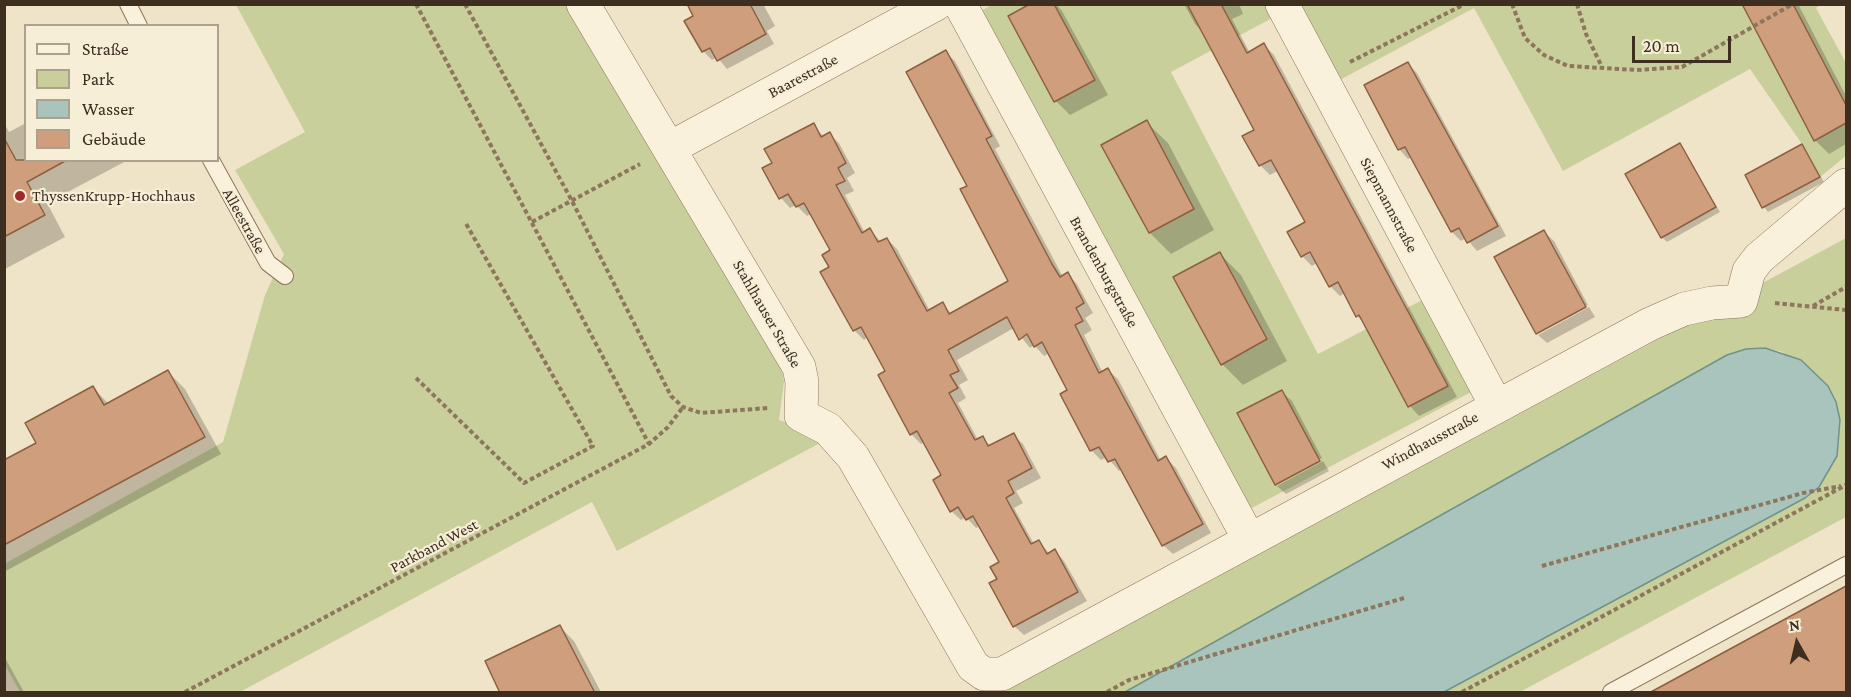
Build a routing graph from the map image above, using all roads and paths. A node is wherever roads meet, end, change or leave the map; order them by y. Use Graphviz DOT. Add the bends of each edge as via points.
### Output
graph roads {
  1 [pos="128,4"];
  2 [pos="416,4"];
  3 [pos="465,4"];
  4 [pos="583,4"];
  5 [pos="936,4"];
  6 [pos="960,4"];
  7 [pos="1282,4"];
  8 [pos="1465,4"];
  9 [pos="1512,4"];
  10 [pos="1577,4"];
  11 [pos="1793,4"];
  12 [pos="138,24"];
  13 [pos="1602,67"];
  14 [pos="1320,77"];
  15 [pos="670,148"];
  16 [pos="212,162"];
  17 [pos="1846,185"];
  18 [pos="572,201"];
  19 [pos="465,222"];
  20 [pos="532,222"];
  21 [pos="285,276"];
  22 [pos="1846,287"];
  23 [pos="1755,302"];
  24 [pos="1812,307"];
  25 [pos="1846,310"];
  26 [pos="416,378"];
  27 [pos="1496,405"];
  28 [pos="683,407"];
  29 [pos="801,415"];
  30 [pos="649,444"];
  31 [pos="1846,485"];
  32 [pos="1249,538"];
  33 [pos="1846,565"];
  34 [pos="1542,566"];
  35 [pos="1404,598"];
  36 [pos="185,693"];
  37 [pos="1107,693"];
  38 [pos="1462,693"];
  39 [pos="1611,693"];
  1 -- 12 [label="lane"];
  2 -- 20 [label="path"];
  3 -- 18 [label="path"];
  4 -- 15 [label="street, Stahlhauser Straße"];
  5 -- 15 [label="street, Baarestraße"];
  6 -- 32 [label="street, Brandenburgstraße"];
  7 -- 14 [label="street, Siepmannstraße"];
  8 -- 14 [label="path"];
  9 -- 13 [label="path" via="1525,38 1544,55 1568,66"];
  10 -- 13 [label="path"];
  11 -- 13 [label="path" via="1682,67"];
  14 -- 27 [label="street, Siepmannstraße"];
  15 -- 18 [label="path"];
  15 -- 29 [label="street, Stahlhauser Straße" via="799,367"];
  16 -- 21 [label="lane, Alleestraße" via="268,263"];
  17 -- 23 [label="street" via="1759,258 1749,271"];
  18 -- 20 [label="path"];
  18 -- 28 [label="path" via="670,396"];
  19 -- 26 [label="path" via="593,446 524,483"];
  20 -- 30 [label="path"];
  22 -- 24 [label="path"];
  23 -- 24 [label="path"];
  23 -- 27 [label="street, Windhausstraße" via="1712,303 1676,313"];
  24 -- 25 [label="path"];
  27 -- 32 [label="street, Windhausstraße"];
  28 -- 29 [label="path" via="701,413 777,408"];
  28 -- 30 [label="path, Parkband West"];
  29 -- 32 [label="street, Windhausstraße" via="828,429 853,457 973,666 984,674 1002,674"];
  30 -- 36 [label="path, Parkband West"];
  31 -- 34 [label="path" via="1803,493"];
  31 -- 38 [label="path"];
  33 -- 39 [label="lane"];
  35 -- 37 [label="path" via="1130,680"];
}
